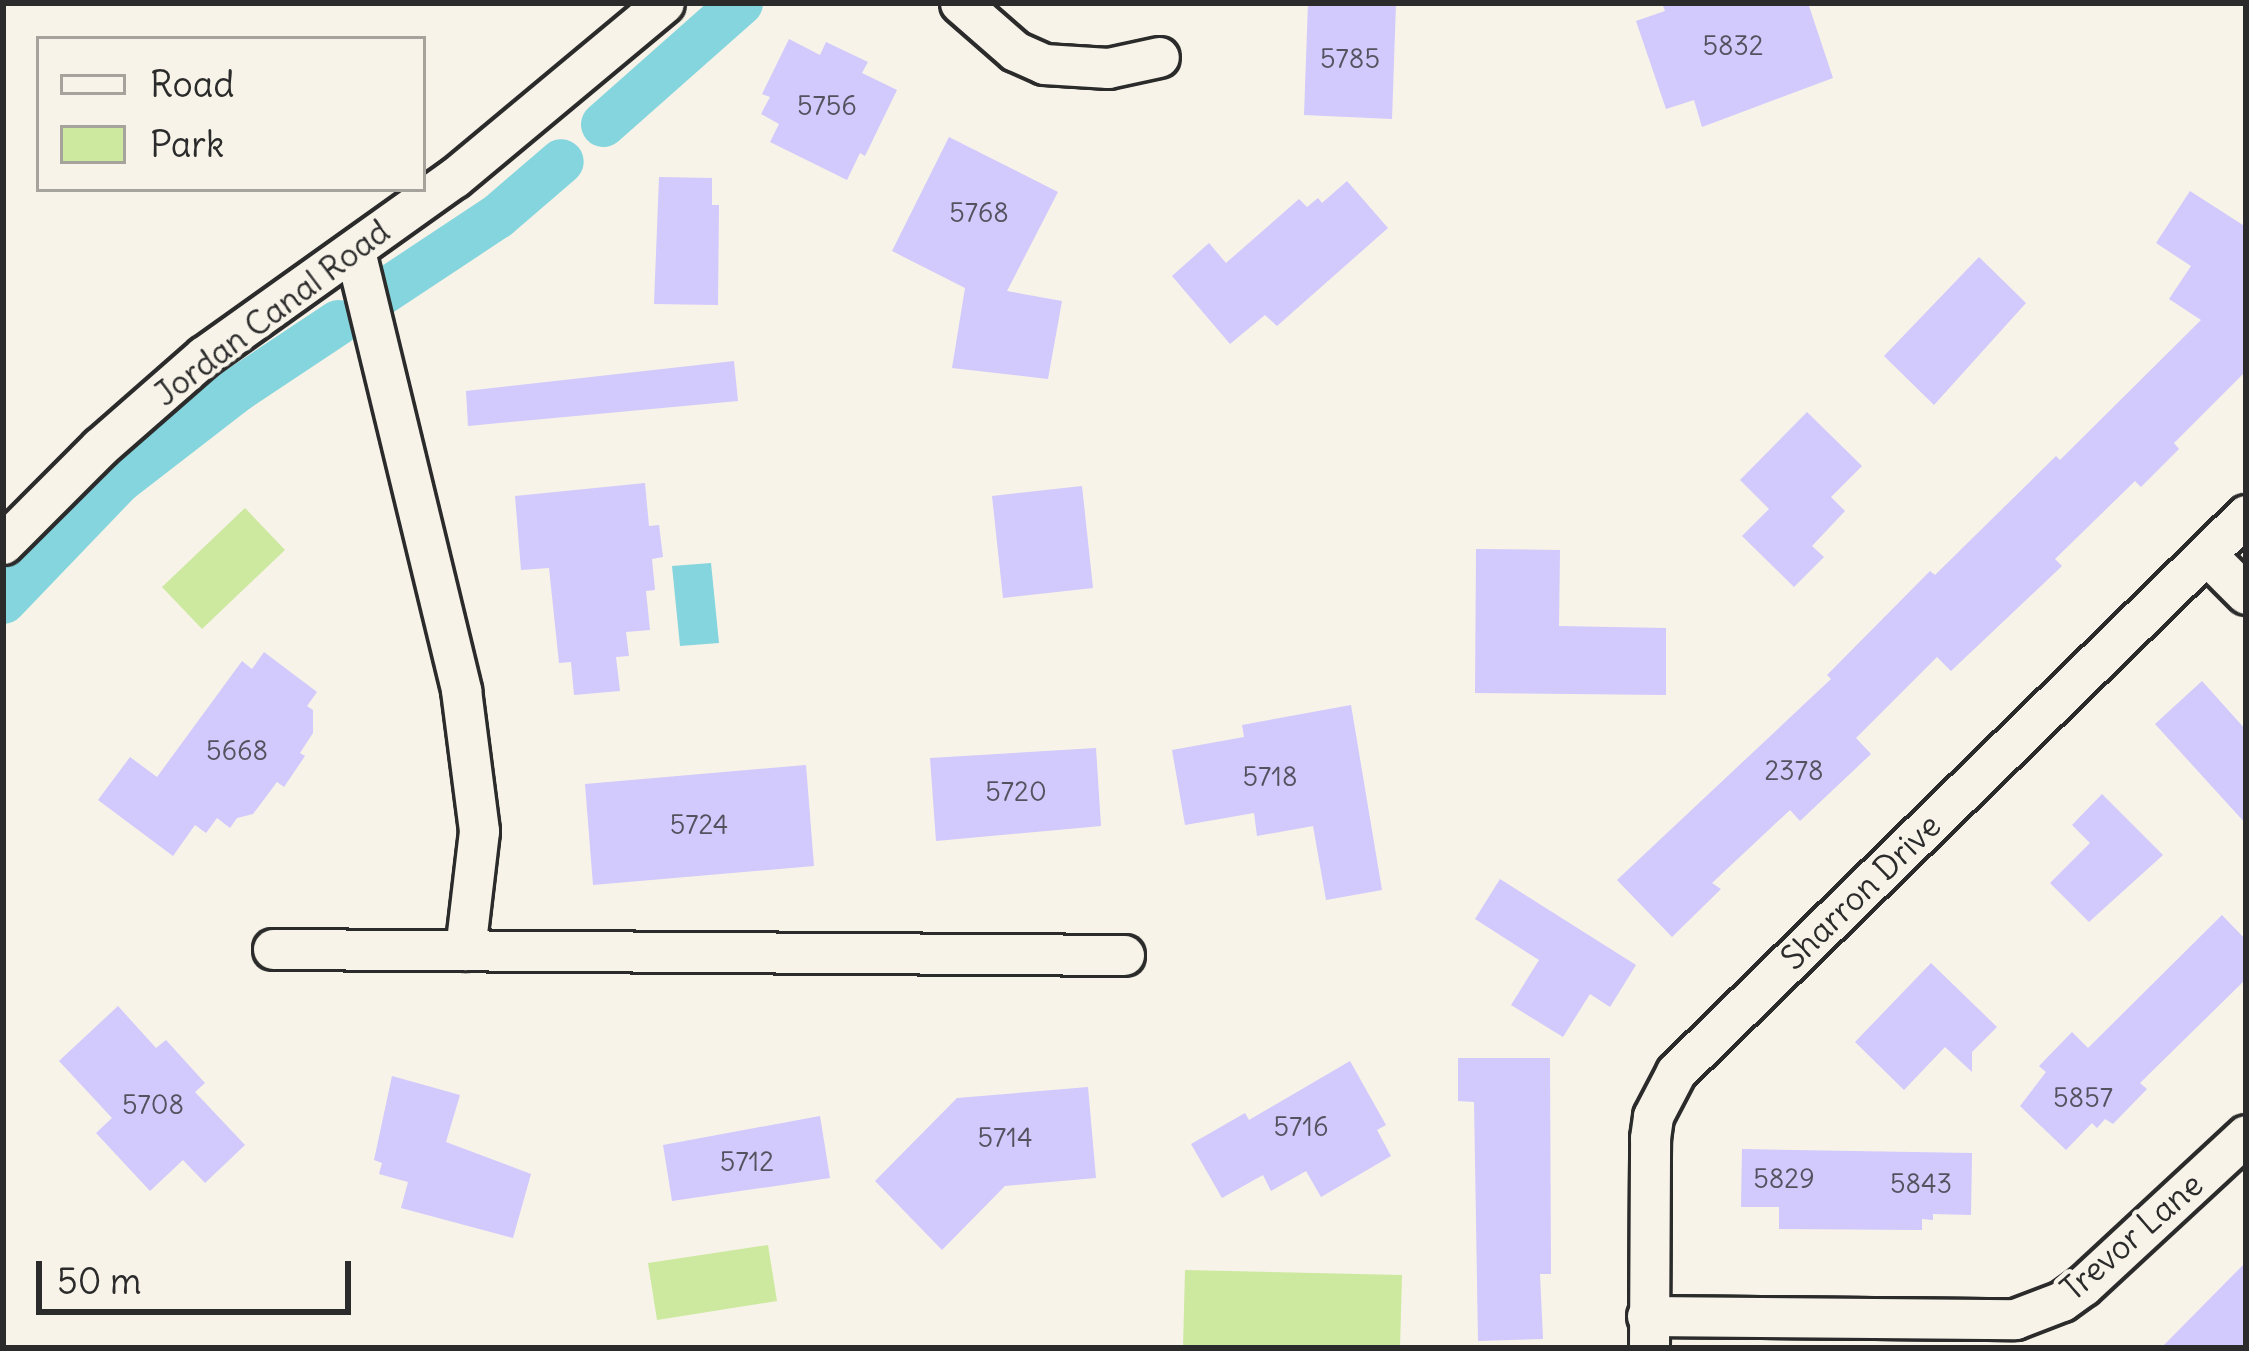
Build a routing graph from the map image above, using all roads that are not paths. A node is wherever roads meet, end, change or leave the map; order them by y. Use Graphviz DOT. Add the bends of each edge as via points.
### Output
graph roads {
  1 [pos="664,3"];
  2 [pos="960,3"];
  3 [pos="1159,57"];
  4 [pos="355,251"];
  5 [pos="2246,515"];
  6 [pos="3,544"];
  7 [pos="2207,555"];
  8 [pos="2246,594"];
  9 [pos="273,949"];
  10 [pos="465,950"];
  11 [pos="1124,956"];
  12 [pos="2246,1135"];
  13 [pos="1648,1332"];
  1 -- 4 [label="street, Jordan Canal Road"];
  2 -- 3 [label="street" via="1015,51 1044,64 1108,68"];
  4 -- 6 [label="street, Jordan Canal Road" via="204,356"];
  4 -- 10 [label="street" via="461,690 479,831"];
  5 -- 7 [label="street, Sharron Drive"];
  7 -- 8 [label="street"];
  7 -- 13 [label="street, Sharron Drive" via="1676,1072 1650,1138"];
  9 -- 10 [label="street"];
  10 -- 11 [label="street"];
  12 -- 13 [label="street, Trevor Lane" via="2083,1286 2015,1318"];
}
